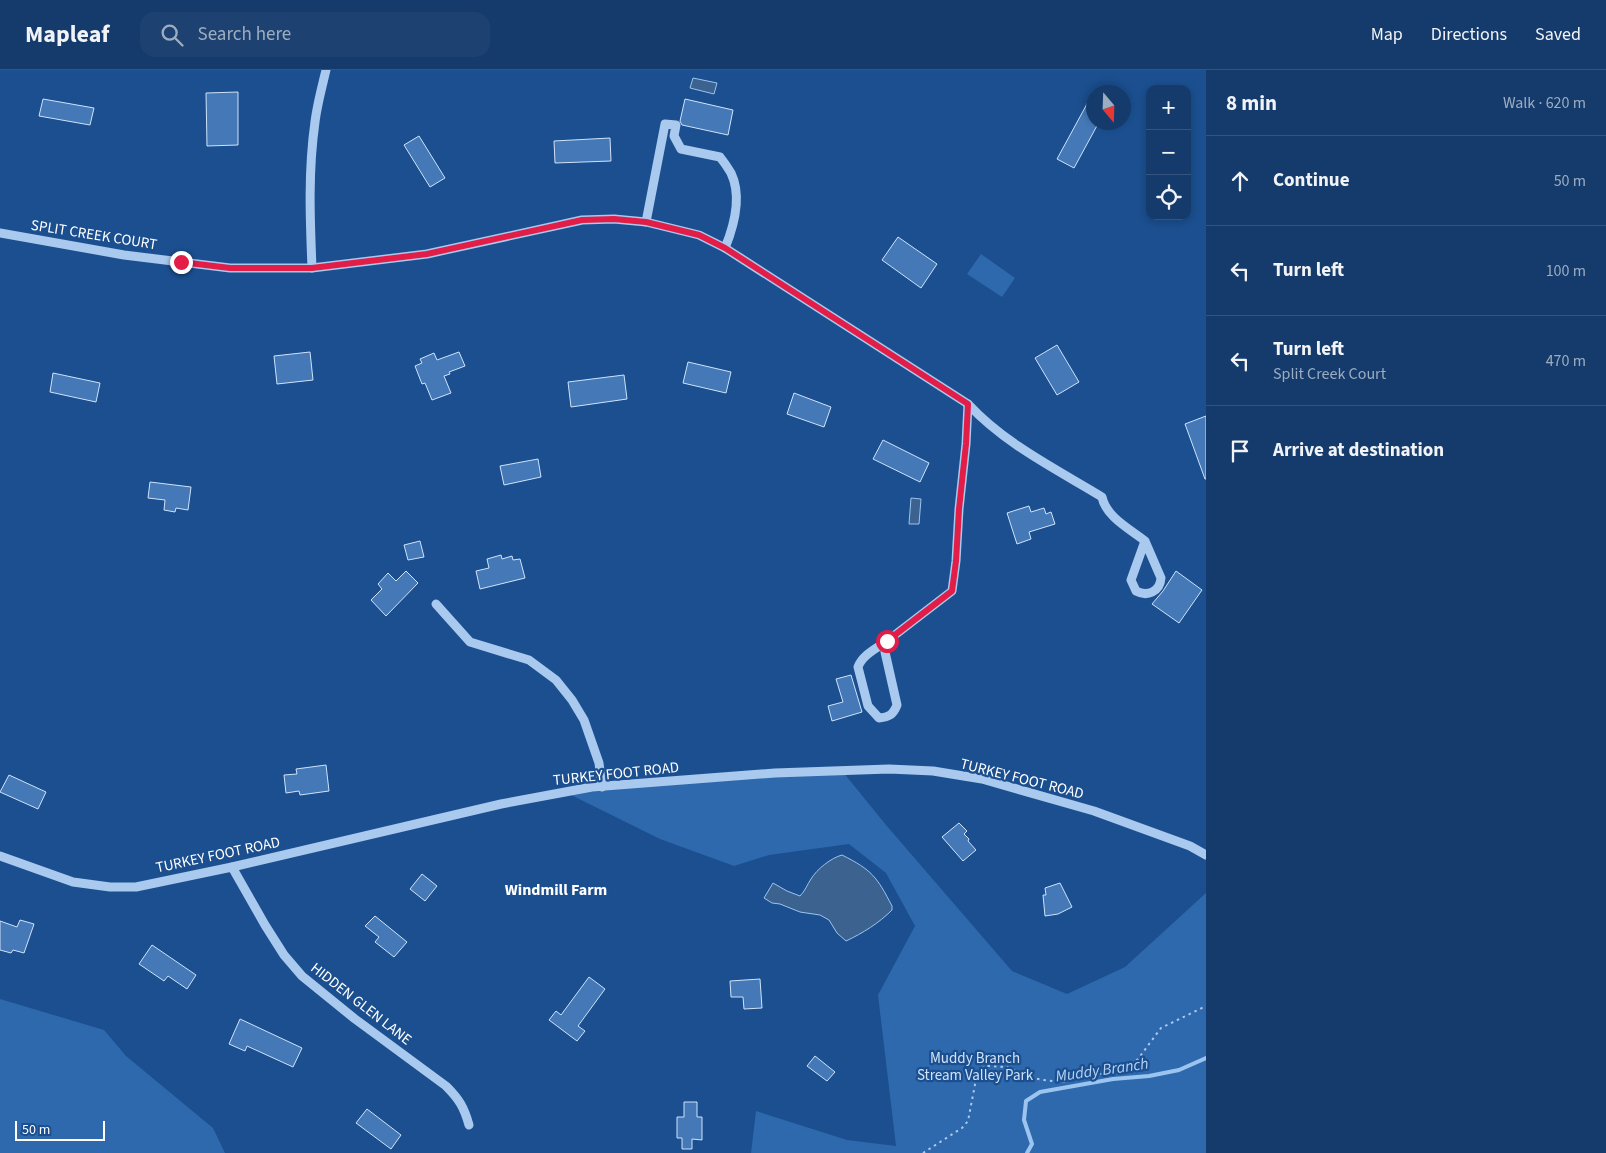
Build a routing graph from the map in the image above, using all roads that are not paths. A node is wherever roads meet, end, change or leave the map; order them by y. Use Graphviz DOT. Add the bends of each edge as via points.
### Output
graph roads {
  1 [pos="326,70"];
  2 [pos="646,222"];
  3 [pos="0,233"];
  4 [pos="725,248"];
  5 [pos="312,268"];
  6 [pos="968,404"];
  7 [pos="1145,542"];
  8 [pos="436,604"];
  9 [pos="887,641"];
  10 [pos="602,786"];
  11 [pos="1206,855"];
  12 [pos="0,856"];
  13 [pos="232,867"];
  14 [pos="469,1125"];
  1 -- 5 [label="street" via="310,164"];
  2 -- 4 [label="street, SPLIT CREEK COURT" via="699,235"];
  2 -- 4 [label="street" via="665,124 676,125 674,136 681,148 720,156 732,174 736,212"];
  2 -- 5 [label="street, SPLIT CREEK COURT" via="582,220 427,254"];
  3 -- 5 [label="street, SPLIT CREEK COURT" via="124,255 230,268"];
  4 -- 6 [label="street, SPLIT CREEK COURT"];
  6 -- 7 [label="street, SPLIT CREEK COURT" via="1010,441 1102,497 1110,514"];
  6 -- 9 [label="street" via="952,591"];
  7 -- 7 [label="street" via="1131,580 1136,592 1143,594 1152,593 1161,578"];
  8 -- 10 [label="street" via="470,642 530,660 556,680 584,720 599,764"];
  9 -- 9 [label="street" via="885,652 897,705 888,717 879,718 868,706 858,667 860,661"];
  10 -- 11 [label="street, TURKEY FOOT ROAD" via="775,773 933,772 982,779 1094,811 1190,846"];
  10 -- 13 [label="street, TURKEY FOOT ROAD" via="501,804"];
  12 -- 13 [label="street, TURKEY FOOT ROAD" via="73,882 110,887 136,887"];
  13 -- 14 [label="street, HIDDEN GLEN LANE" via="284,955 302,976 446,1086 459,1099"];
}
